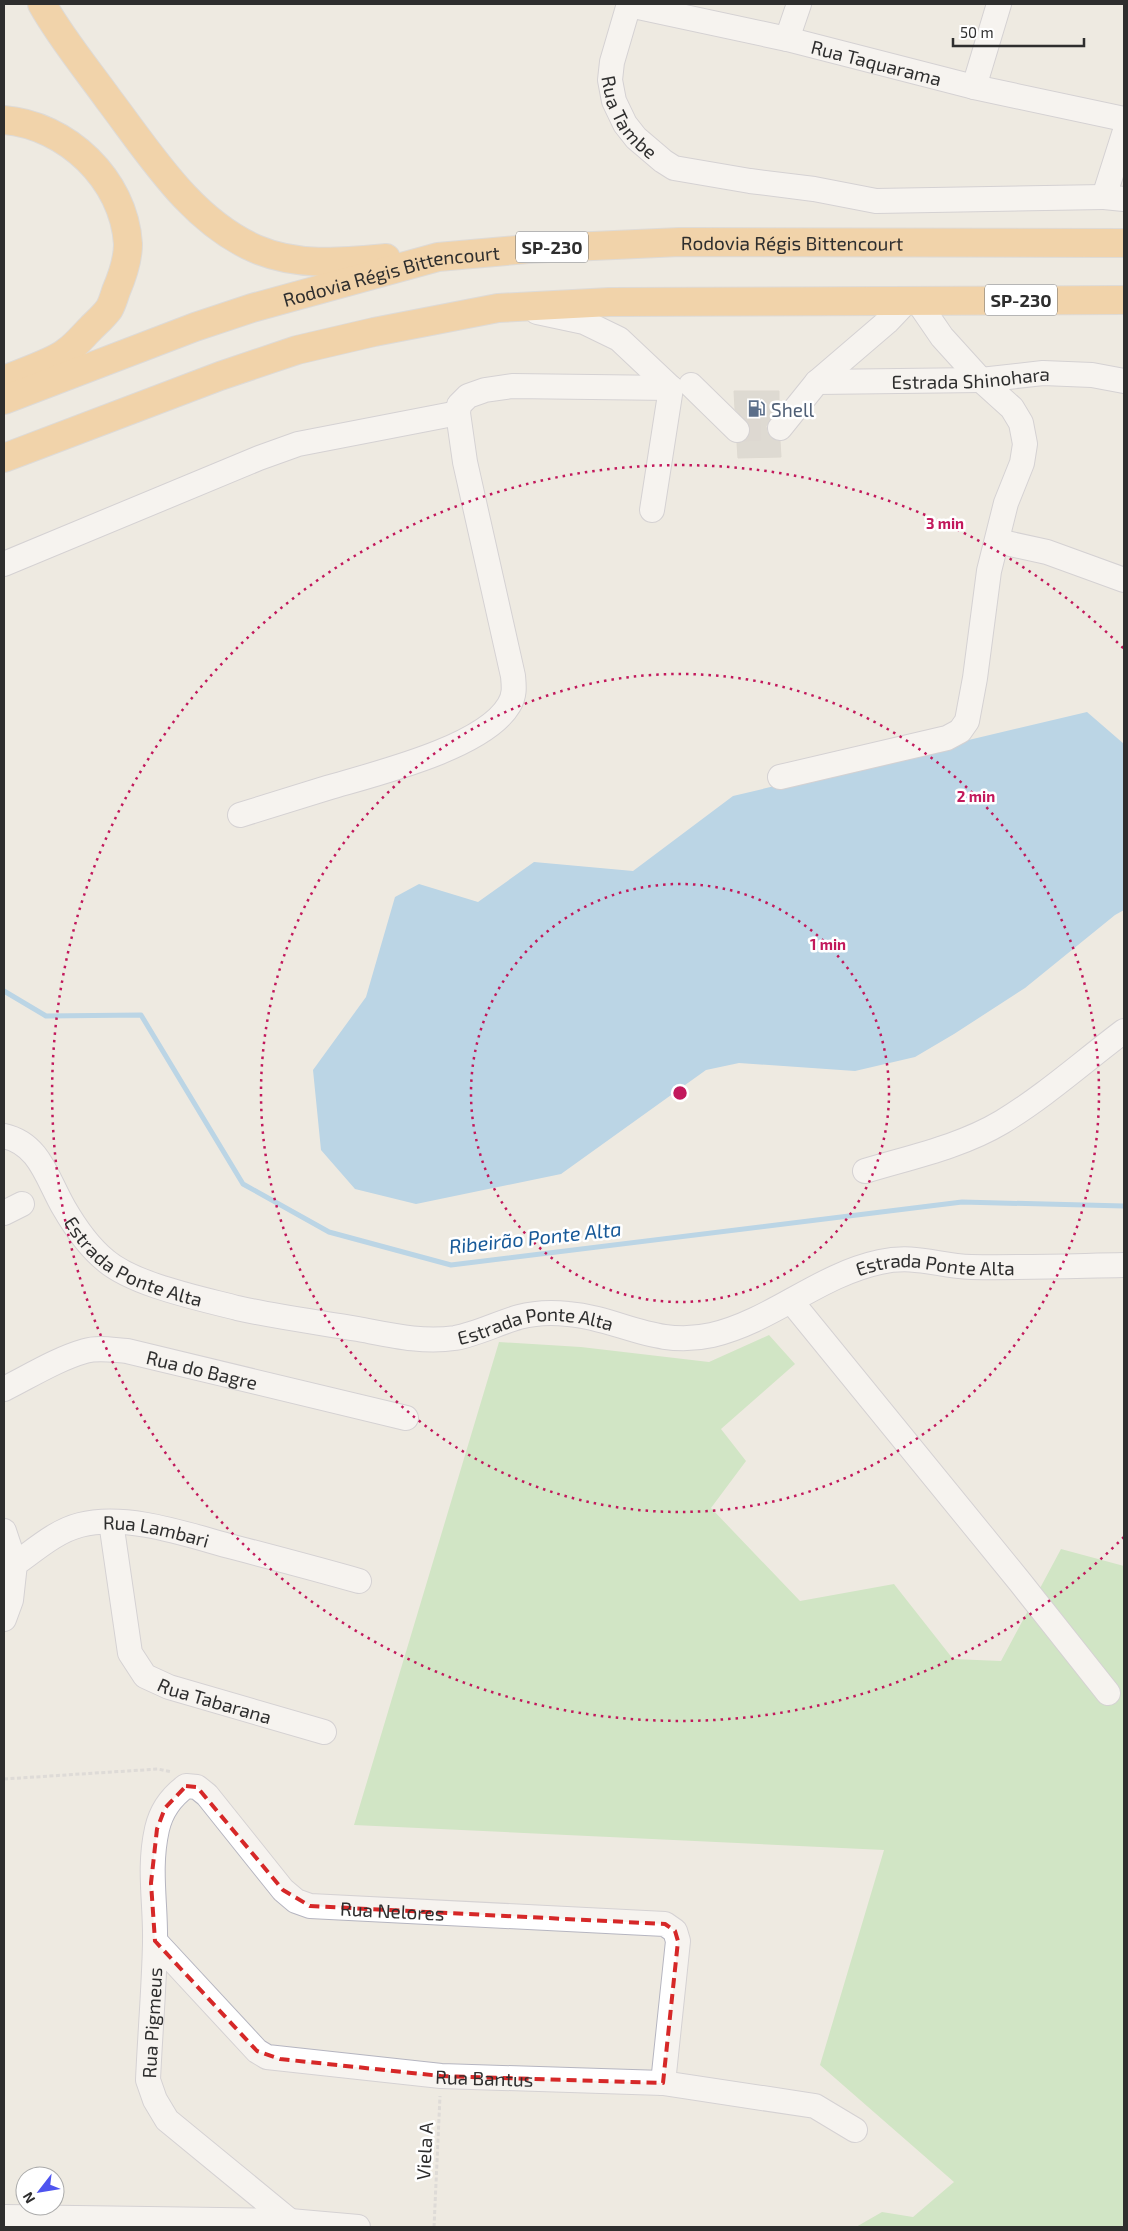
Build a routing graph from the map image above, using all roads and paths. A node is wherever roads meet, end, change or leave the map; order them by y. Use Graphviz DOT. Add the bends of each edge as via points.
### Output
graph roads {
  1 [pos="42,4"];
  2 [pos="629,4"];
  3 [pos="799,4"];
  4 [pos="999,4"];
  5 [pos="787,40"];
  6 [pos="974,87"];
  7 [pos="1124,119"];
  8 [pos="4,120"];
  9 [pos="1124,134"];
  10 [pos="1114,198"];
  11 [pos="1124,244"];
  12 [pos="438,257"];
  13 [pos="1124,300"];
  14 [pos="912,302"];
  15 [pos="498,308"];
  16 [pos="4,380"];
  17 [pos="981,380"];
  18 [pos="1124,380"];
  19 [pos="817,382"];
  20 [pos="681,387"];
  21 [pos="4,400"];
  22 [pos="458,413"];
  23 [pos="780,428"];
  24 [pos="737,430"];
  25 [pos="4,458"];
  26 [pos="652,510"];
  27 [pos="997,540"];
  28 [pos="4,564"];
  29 [pos="1124,580"];
  30 [pos="780,777"];
  31 [pos="240,815"];
  32 [pos="1124,1031"];
  33 [pos="4,1136"];
  34 [pos="865,1170"];
  35 [pos="1124,1266"];
  36 [pos="791,1301"];
  37 [pos="4,1389"];
  38 [pos="406,1418"];
  39 [pos="111,1522"];
  40 [pos="4,1531"];
  41 [pos="15,1564"];
  42 [pos="358,1580"];
  43 [pos="4,1619"];
  44 [pos="1108,1693"];
  45 [pos="324,1732"];
  46 [pos="4,1779"];
  47 [pos="180,1791"];
  48 [pos="155,1942"];
  49 [pos="441,2076"];
  50 [pos="663,2083"];
  51 [pos="856,2130"];
  52 [pos="4,2217"];
  53 [pos="290,2221"];
  54 [pos="358,2227"];
  55 [pos="434,2227"];
  1 -- 12 [label="highway" via="153,159 183,194 230,234 256,249 294,260 334,263 394,257"];
  2 -- 5 [label="street, Rua Taquarama"];
  2 -- 10 [label="street, Rua Tambe" via="612,62 610,80 614,101 625,124 652,152 674,168 814,189 864,200"];
  3 -- 5 [label="street"];
  4 -- 6 [label="street"];
  5 -- 6 [label="street, Rua Taquarama"];
  6 -- 7 [label="street, Rua Taquarama"];
  8 -- 16 [label="highway" via="52,132 89,160 106,180 117,202 128,245 122,276 109,309 65,353"];
  9 -- 10 [label="street" via="1116,161"];
  11 -- 12 [label="highway, Rodovia Régis Bittencourt / SP-230" via="680,242 537,248"];
  12 -- 21 [label="highway, Rodovia Régis Bittencourt / SP-230" via="252,308"];
  13 -- 14 [label="highway, SP-230"];
  14 -- 15 [label="highway, SP-230" via="610,302"];
  14 -- 17 [label="street"];
  14 -- 19 [label="street"];
  15 -- 20 [label="street" via="547,312 584,322 619,339"];
  15 -- 25 [label="highway, SP-230" via="298,350"];
  17 -- 18 [label="street, Estrada Shinohara" via="1043,373"];
  17 -- 19 [label="street, Estrada Shinohara"];
  17 -- 27 [label="street" via="1012,408 1021,423 1025,444 1022,464 1006,503"];
  19 -- 23 [label="street"];
  20 -- 22 [label="street" via="512,386 468,396 459,404"];
  20 -- 24 [label="street"];
  20 -- 26 [label="street"];
  22 -- 28 [label="street" via="298,444"];
  22 -- 31 [label="street" via="465,462 513,676 514,694 508,707 475,735 422,758"];
  27 -- 29 [label="street" via="1047,552"];
  27 -- 30 [label="street" via="989,571 969,713 960,731 947,738"];
  32 -- 34 [label="street" via="1002,1122 943,1148"];
  33 -- 36 [label="street, Estrada Ponte Alta" via="15,1138 30,1148 84,1239 106,1262 156,1285 293,1320 403,1338 429,1339 456,1338 520,1317 570,1314 651,1336 684,1339 710,1336 738,1327"];
  35 -- 36 [label="street, Estrada Ponte Alta" via="967,1267 910,1258 879,1262 814,1287"];
  36 -- 44 [label="street"];
  37 -- 38 [label="street, Rua do Bagre" via="68,1357 102,1348 127,1351"];
  39 -- 41 [label="street, Rua Lambari" via="80,1525 63,1532"];
  39 -- 42 [label="street, Rua Lambari" via="182,1534"];
  39 -- 45 [label="street, Rua Tabarana" via="130,1653 145,1676 168,1687"];
  40 -- 41 [label="street"];
  41 -- 43 [label="street" via="11,1600"];
  46 -- 47 [label="path" via="158,1769 181,1776"];
  47 -- 48 [label="street, Rua Pigmeus" via="165,1808 157,1829 151,1883"];
  47 -- 50 [label="street, Rua Nelores" via="197,1786 282,1890 310,1906 665,1924 675,1931 678,1941"];
  48 -- 49 [label="street, Rua Bantus" via="257,2051 267,2057"];
  48 -- 53 [label="street, Rua Pigmeus" via="148,2080 155,2100 167,2120"];
  49 -- 50 [label="street, Rua Bantus"];
  49 -- 55 [label="path, Viela A"];
  50 -- 51 [label="street, Rua Bantus" via="815,2106"];
  52 -- 53 [label="street"];
  53 -- 54 [label="street"];
}
